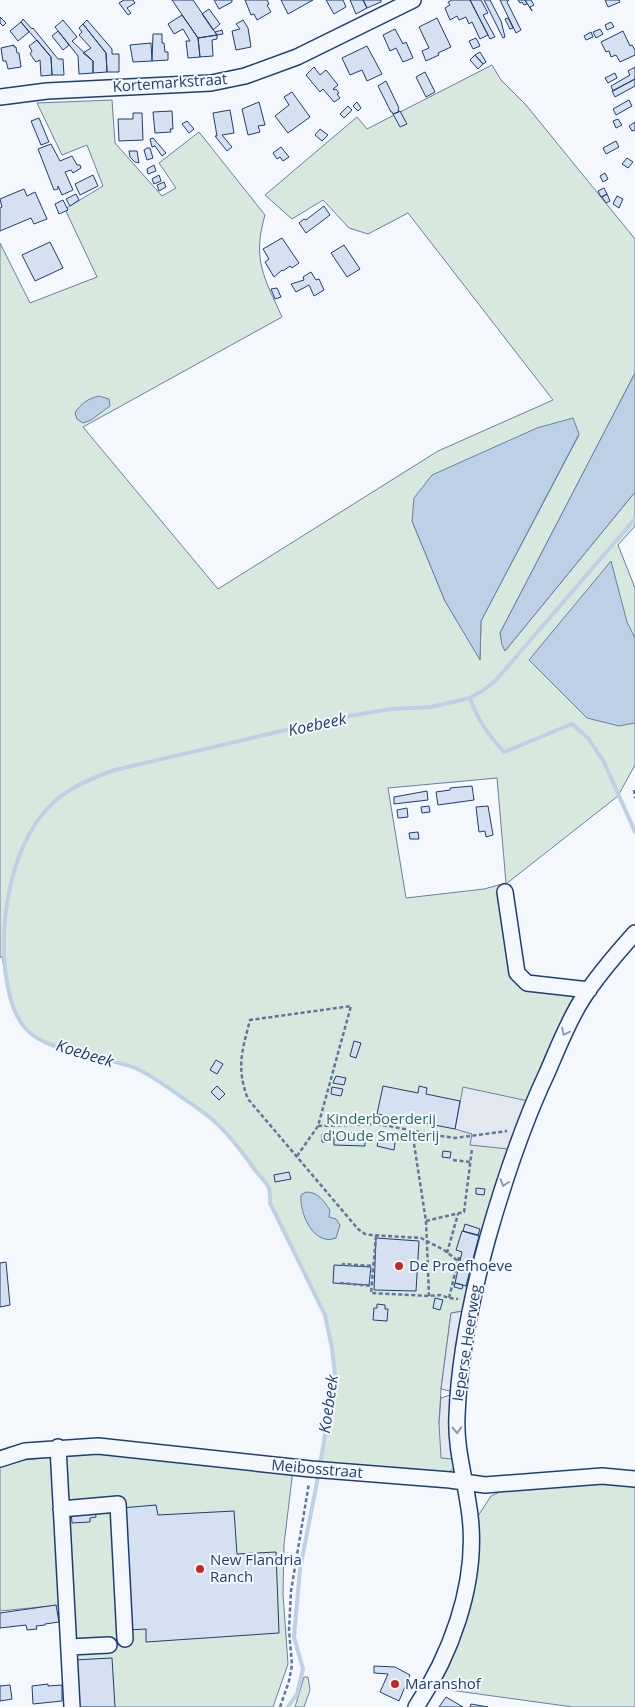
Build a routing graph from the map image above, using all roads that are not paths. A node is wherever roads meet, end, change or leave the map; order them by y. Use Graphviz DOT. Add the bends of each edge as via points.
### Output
graph roads {
  1 [pos="413,0"];
  2 [pos="0,97"];
  3 [pos="505,892"];
  4 [pos="635,933"];
  5 [pos="589,990"];
  6 [pos="58,1448"];
  7 [pos="0,1459"];
  8 [pos="635,1479"];
  9 [pos="464,1482"];
  10 [pos="62,1509"];
  11 [pos="125,1639"];
  12 [pos="109,1644"];
  13 [pos="69,1647"];
  14 [pos="72,1707"];
  15 [pos="416,1707"];
  1 -- 2 [label="street, Kortemarkstraat" via="297,57 244,76 211,83 47,91"];
  3 -- 5 [label="street" via="517,972 527,983"];
  4 -- 5 [label="street, Ieperse Heerweg"];
  5 -- 9 [label="street, Ieperse Heerweg, one-way" via="560,1043 521,1133 472,1300 456,1419"];
  6 -- 7 [label="street, Meibosstraat" via="25,1451"];
  6 -- 9 [label="street, Meibosstraat" via="98,1446"];
  6 -- 10 [label="street"];
  8 -- 9 [label="street, Meibosstraat" via="602,1476 485,1485"];
  9 -- 15 [label="street, Ieperse Heerweg" via="471,1528 463,1601 442,1662"];
  10 -- 11 [label="street" via="118,1504"];
  10 -- 13 [label="street"];
  12 -- 13 [label="street"];
  13 -- 14 [label="street"];
}
